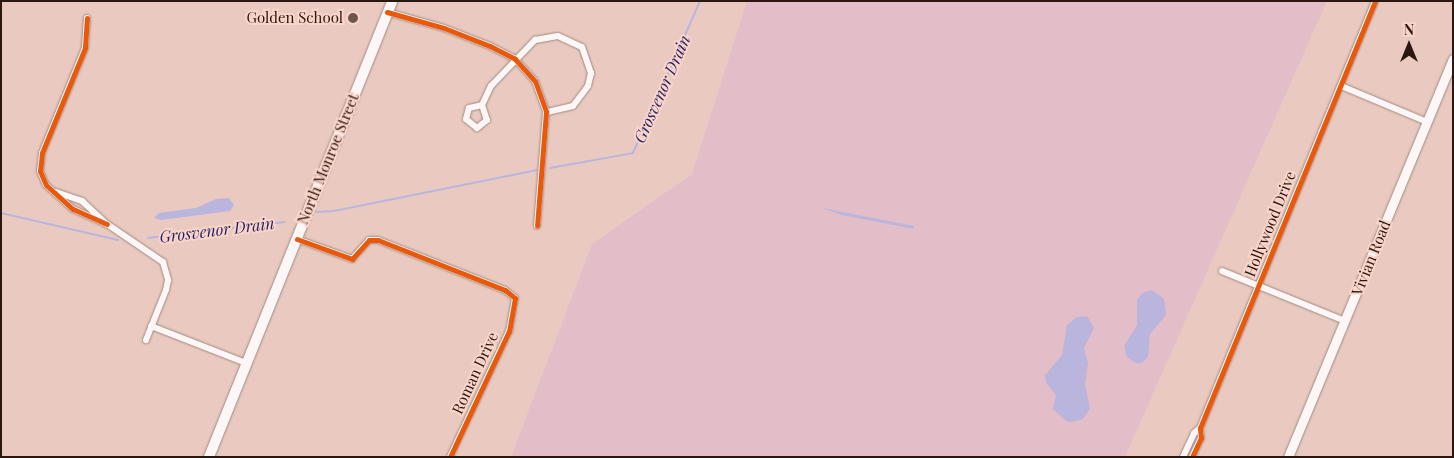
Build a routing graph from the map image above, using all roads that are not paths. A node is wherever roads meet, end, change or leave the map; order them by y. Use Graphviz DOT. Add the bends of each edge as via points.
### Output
graph roads {
  1 [pos="392,1"];
  2 [pos="1375,1"];
  3 [pos="387,12"];
  4 [pos="87,18"];
  5 [pos="515,59"];
  6 [pos="1453,59"];
  7 [pos="1341,86"];
  8 [pos="482,105"];
  9 [pos="546,112"];
  10 [pos="1427,122"];
  11 [pos="55,191"];
  12 [pos="108,224"];
  13 [pos="537,226"];
  14 [pos="297,239"];
  15 [pos="1222,271"];
  16 [pos="1258,286"];
  17 [pos="1345,321"];
  18 [pos="151,326"];
  19 [pos="146,340"];
  20 [pos="246,363"];
  21 [pos="1200,428"];
  22 [pos="213,456"];
  23 [pos="450,457"];
  24 [pos="1183,457"];
  25 [pos="1192,457"];
  26 [pos="1288,457"];
  1 -- 3 [label="main road, North Monroe Street"];
  2 -- 7 [label="street, Hollywood Drive"];
  3 -- 5 [label="street" via="444,28"];
  3 -- 14 [label="main road, North Monroe Street"];
  4 -- 11 [label="street" via="84,48 40,162 42,178"];
  5 -- 8 [label="street" via="491,86"];
  5 -- 9 [label="street" via="535,81"];
  5 -- 9 [label="street" via="534,40 550,35 575,42 586,55 591,73 582,97 573,106"];
  6 -- 10 [label="street, Vivian Road"];
  7 -- 10 [label="street"];
  7 -- 16 [label="street, Hollywood Drive"];
  9 -- 13 [label="street"];
  10 -- 17 [label="street, Vivian Road"];
  11 -- 12 [label="street" via="82,201"];
  11 -- 12 [label="street" via="80,214"];
  12 -- 18 [label="street" via="158,256 166,268 166,290"];
  14 -- 20 [label="main road, North Monroe Street"];
  14 -- 23 [label="street, Roman Drive" via="352,259 369,240 378,240 505,290 515,298 509,331"];
  15 -- 16 [label="street"];
  16 -- 17 [label="street"];
  16 -- 21 [label="street, Hollywood Drive"];
  17 -- 26 [label="street, Vivian Road"];
  18 -- 19 [label="street"];
  18 -- 20 [label="street"];
  20 -- 22 [label="main road, North Monroe Street"];
  21 -- 24 [label="street, Hollywood Drive" via="1194,433"];
  21 -- 25 [label="street, Hollywood Drive" via="1201,438"];
}
